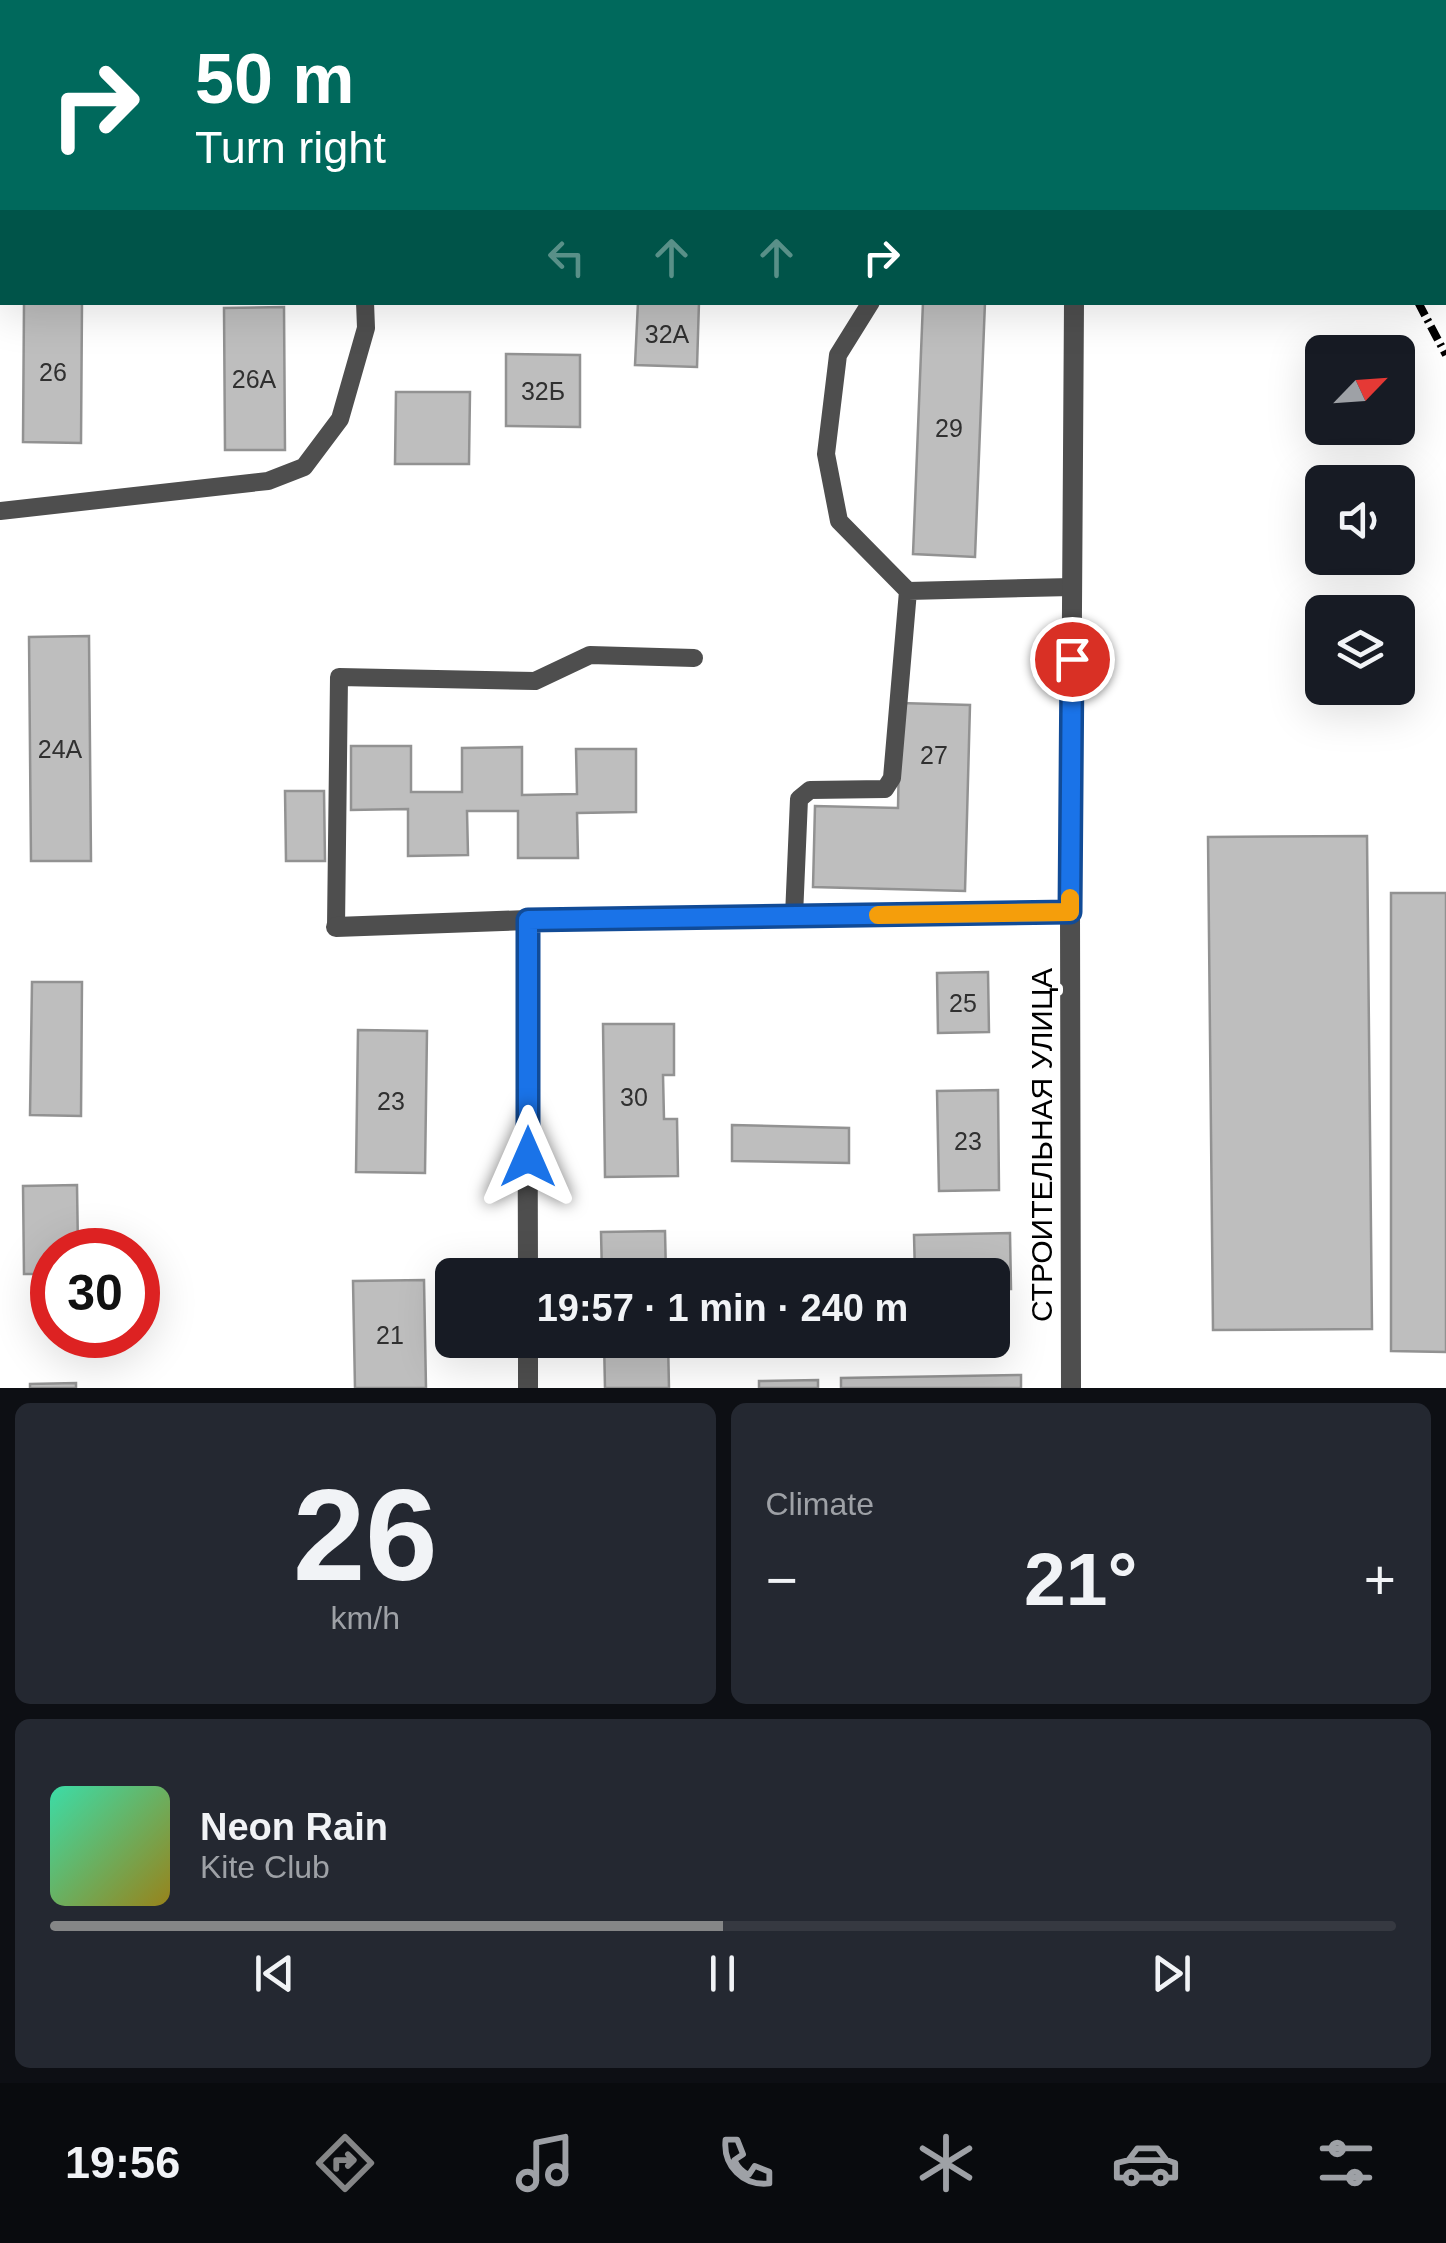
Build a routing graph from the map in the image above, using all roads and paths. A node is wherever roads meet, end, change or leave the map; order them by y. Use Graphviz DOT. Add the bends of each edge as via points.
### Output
graph roads {
  1 [pos="365,305"];
  2 [pos="870,305"];
  3 [pos="1074,305"];
  4 [pos="0,510"];
  5 [pos="1072,586"];
  6 [pos="908,591"];
  7 [pos="694,658"];
  8 [pos="1070,912"];
  9 [pos="794,916"];
  10 [pos="528,920"];
  11 [pos="336,928"];
  12 [pos="528,1258"];
  13 [pos="528,1358"];
  14 [pos="528,1388"];
  15 [pos="1072,1388"];
  1 -- 4 [label="lane" via="366,328 340,419 304,467 268,481"];
  2 -- 6 [label="lane" via="838,355 826,454 839,521"];
  3 -- 5 [label="street, СТРОИТЕЛЬНАЯ УЛИЦА"];
  5 -- 6 [label="lane"];
  5 -- 8 [label="street, СТРОИТЕЛЬНАЯ УЛИЦА"];
  6 -- 9 [label="lane" via="892,778 886,789 810,790 799,798"];
  7 -- 11 [label="lane" via="590,655 536,681 339,676"];
  8 -- 9 [label="street"];
  8 -- 15 [label="street, СТРОИТЕЛЬНАЯ УЛИЦА"];
  9 -- 10 [label="street"];
  10 -- 11 [label="street"];
  10 -- 12 [label="street"];
  13 -- 14 [label="street"];
}
